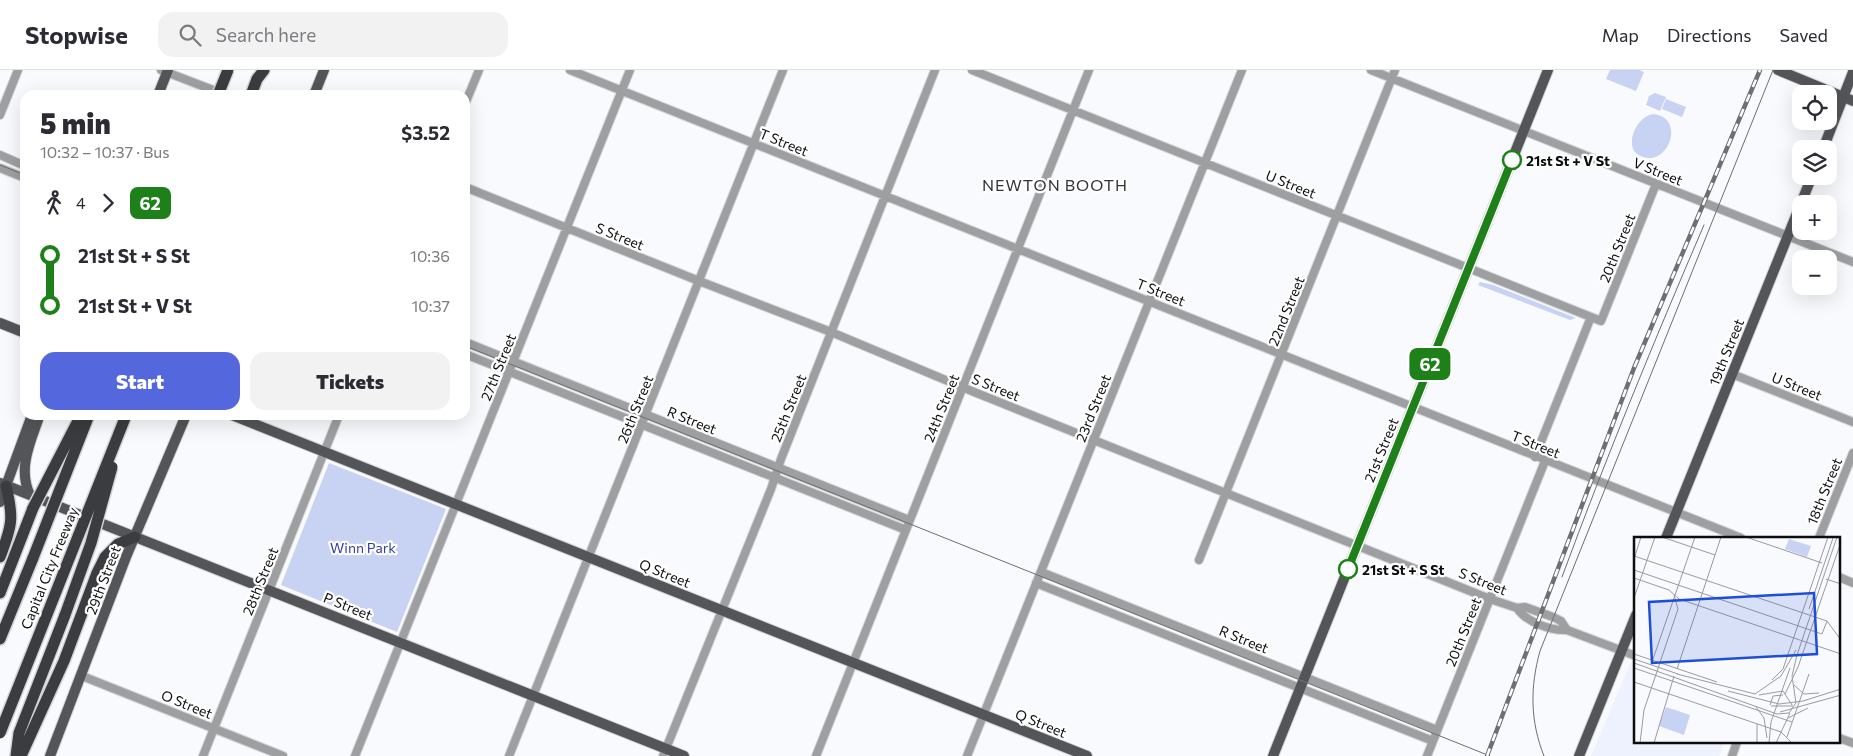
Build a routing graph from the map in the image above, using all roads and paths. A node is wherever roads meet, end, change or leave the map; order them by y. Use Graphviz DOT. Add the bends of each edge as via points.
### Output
graph roads {
  1 [pos="18,70"];
  2 [pos="228,70"];
  3 [pos="324,70"];
  4 [pos="479,70"];
  5 [pos="570,70"];
  6 [pos="630,70"];
  7 [pos="783,70"];
  8 [pos="935,70"];
  9 [pos="972,70"];
  10 [pos="1089,70"];
  11 [pos="1242,70"];
  12 [pos="1371,70"];
  13 [pos="1395,70"];
  14 [pos="1548,70"];
  15 [pos="1778,70"];
  16 [pos="165,71"];
  17 [pos="1853,72"];
  18 [pos="261,73"];
  19 [pos="1392,78"];
  20 [pos="159,90"];
  21 [pos="213,90"];
  22 [pos="220,90"];
  23 [pos="253,90"];
  24 [pos="316,90"];
  25 [pos="622,90"];
  26 [pos="470,92"];
  27 [pos="1843,97"];
  28 [pos="1853,102"];
  29 [pos="1073,111"];
  30 [pos="0,115"];
  31 [pos="1524,130"];
  32 [pos="1826,140"];
  33 [pos="754,143"];
  34 [pos="0,155"];
  35 [pos="1205,163"];
  36 [pos="20,164"];
  37 [pos="0,168"];
  38 [pos="20,176"];
  39 [pos="1656,184"];
  40 [pos="1808,185"];
  41 [pos="470,189"];
  42 [pos="886,196"];
  43 [pos="1337,216"];
  44 [pos="567,228"];
  45 [pos="1787,236"];
  46 [pos="1018,248"];
  47 [pos="1853,262"];
  48 [pos="1469,268"];
  49 [pos="699,281"];
  50 [pos="1150,301"];
  51 [pos="1591,318"];
  52 [pos="1601,321"];
  53 [pos="0,323"];
  54 [pos="20,331"];
  55 [pos="831,332"];
  56 [pos="470,344"];
  57 [pos="1282,354"];
  58 [pos="470,356"];
  59 [pos="514,362"];
  60 [pos="510,371"];
  61 [pos="1732,374"];
  62 [pos="962,387"];
  63 [pos="1413,407"];
  64 [pos="646,415"];
  65 [pos="30,420"];
  66 [pos="38,420"];
  67 [pos="78,420"];
  68 [pos="87,420"];
  69 [pos="124,420"];
  70 [pos="124,420"];
  71 [pos="184,420"];
  72 [pos="245,420"];
  73 [pos="337,420"];
  74 [pos="1853,422"];
  75 [pos="642,425"];
  76 [pos="1094,440"];
  77 [pos="325,452"];
  78 [pos="1853,453"];
  79 [pos="1535,457"];
  80 [pos="1545,461"];
  81 [pos="778,468"];
  82 [pos="774,477"];
  83 [pos="3,484"];
  84 [pos="1226,492"];
  85 [pos="30,495"];
  86 [pos="0,502"];
  87 [pos="457,505"];
  88 [pos="1676,513"];
  89 [pos="910,520"];
  90 [pos="906,530"];
  91 [pos="134,536"];
  92 [pos="1666,537"];
  93 [pos="1738,537"];
  94 [pos="1818,537"];
  95 [pos="1358,545"];
  96 [pos="0,557"];
  97 [pos="588,557"];
  98 [pos="1199,560"];
  99 [pos="1040,572"];
  100 [pos="1840,577"];
  101 [pos="1036,583"];
  102 [pos="1853,583"];
  103 [pos="270,590"];
  104 [pos="0,593"];
  105 [pos="1490,599"];
  106 [pos="721,610"];
  107 [pos="1634,620"];
  108 [pos="0,639"];
  109 [pos="402,643"];
  110 [pos="1622,650"];
  111 [pos="1634,655"];
  112 [pos="853,663"];
  113 [pos="82,676"];
  114 [pos="1304,677"];
  115 [pos="1300,688"];
  116 [pos="533,696"];
  117 [pos="983,715"];
  118 [pos="214,728"];
  119 [pos="1437,730"];
  120 [pos="0,733"];
  121 [pos="1840,738"];
  122 [pos="1433,741"];
  123 [pos="1853,743"];
  124 [pos="1736,744"];
  125 [pos="664,752"];
  126 [pos="16,756"];
  127 [pos="21,756"];
  128 [pos="50,756"];
  129 [pos="203,756"];
  130 [pos="283,756"];
  131 [pos="355,756"];
  132 [pos="509,756"];
  133 [pos="684,756"];
  134 [pos="816,756"];
  135 [pos="967,756"];
  136 [pos="1087,756"];
  137 [pos="1273,756"];
  138 [pos="1427,756"];
  139 [pos="1580,756"];
  140 [pos="1732,756"];
  1 -- 30 [label="street"];
  2 -- 22 [label="highway, bridge"];
  3 -- 24 [label="main road"];
  4 -- 26 [label="street"];
  5 -- 25 [label="street, T Street"];
  6 -- 25 [label="street, 27th Street"];
  7 -- 33 [label="street, 26th Street"];
  8 -- 42 [label="street, 25th Street"];
  9 -- 29 [label="street, U Street"];
  10 -- 29 [label="street, 24th Street"];
  11 -- 35 [label="street, 23rd Street"];
  12 -- 19 [label="street, V Street"];
  13 -- 19 [label="street, 22nd Street"];
  14 -- 31 [label="main road, 21st Street"];
  15 -- 27 [label="main road"];
  16 -- 20 [label="main road"];
  16 -- 21 [label="street"];
  17 -- 27 [label="main road"];
  18 -- 23 [label="highway"];
  19 -- 31 [label="street, V Street"];
  19 -- 43 [label="street, 22nd Street"];
  25 -- 33 [label="street, T Street"];
  25 -- 44 [label="street, 27th Street"];
  27 -- 28 [label="main road"];
  27 -- 32 [label="main road"];
  29 -- 35 [label="street, U Street"];
  29 -- 46 [label="street, 24th Street"];
  31 -- 39 [label="street, V Street"];
  31 -- 48 [label="main road, 21st Street"];
  33 -- 42 [label="street, T Street"];
  33 -- 49 [label="street, 26th Street"];
  34 -- 36 [label="street"];
  35 -- 43 [label="street, U Street"];
  35 -- 50 [label="street, 23rd Street"];
  37 -- 38 [label="street"];
  39 -- 45 [label="street, V Street"];
  39 -- 52 [label="street, 20th Street"];
  40 -- 45 [label="main road, 19th Street"];
  41 -- 44 [label="street, S Street"];
  42 -- 46 [label="street, T Street"];
  42 -- 55 [label="street, 25th Street"];
  43 -- 48 [label="street, U Street"];
  43 -- 57 [label="street, 22nd Street"];
  44 -- 49 [label="street, S Street"];
  44 -- 59 [label="street, 27th Street"];
  45 -- 47 [label="street, V Street"];
  45 -- 61 [label="main road, 19th Street"];
  46 -- 50 [label="street, T Street"];
  46 -- 62 [label="street, 24th Street"];
  48 -- 51 [label="street, U Street"];
  48 -- 63 [label="main road, 21st Street"];
  49 -- 55 [label="street, S Street"];
  49 -- 64 [label="street, 26th Street"];
  50 -- 57 [label="street, T Street"];
  50 -- 76 [label="street, 23rd Street"];
  51 -- 52 [label="street, U Street"];
  51 -- 79 [label="street"];
  53 -- 54 [label="main road"];
  55 -- 62 [label="street, S Street"];
  55 -- 81 [label="street, 25th Street"];
  56 -- 59 [label="street, R Street"];
  57 -- 63 [label="street, T Street"];
  57 -- 84 [label="street, 22nd Street"];
  58 -- 60 [label="street, R Street"];
  59 -- 60 [label="street, 27th Street"];
  59 -- 64 [label="street, R Street"];
  60 -- 75 [label="street, R Street"];
  60 -- 87 [label="street, 27th Street"];
  61 -- 74 [label="street, U Street"];
  61 -- 88 [label="main road, 19th Street"];
  62 -- 76 [label="street, S Street"];
  62 -- 89 [label="street, 24th Street"];
  63 -- 79 [label="street, T Street"];
  63 -- 95 [label="main road, 21st Street"];
  64 -- 75 [label="street, 26th Street"];
  64 -- 81 [label="street, R Street"];
  65 -- 83 [label="main road"];
  66 -- 85 [label="main road" via="26,453 26,486"];
  67 -- 104 [label="highway, bridge" via="33,508"];
  68 -- 108 [label="highway, Capital City Freeway, bridge"];
  69 -- 126 [label="highway, bridge" via="93,536 19,733"];
  70 -- 120 [label="highway, Capital City Freeway, bridge"];
  71 -- 91 [label="main road, 29th Street"];
  72 -- 77 [label="main road, Q Street"];
  73 -- 77 [label="street, 28th Street"];
  75 -- 82 [label="street, R Street"];
  75 -- 97 [label="street, 26th Street"];
  76 -- 84 [label="street, S Street"];
  76 -- 99 [label="street, 23rd Street"];
  77 -- 87 [label="main road, Q Street"];
  77 -- 103 [label="street, 28th Street"];
  78 -- 94 [label="street, 18th Street"];
  79 -- 80 [label="street, T Street"];
  80 -- 88 [label="street, T Street"];
  80 -- 105 [label="street, 20th Street"];
  81 -- 82 [label="street, 25th Street"];
  81 -- 89 [label="street, R Street"];
  82 -- 90 [label="street, R Street"];
  82 -- 106 [label="street, 25th Street"];
  83 -- 85 [label="main road, P Street"];
  83 -- 86 [label="main road"];
  83 -- 96 [label="highway" via="12,519"];
  84 -- 95 [label="street, S Street"];
  84 -- 98 [label="street, 22nd Street"];
  85 -- 91 [label="main road, P Street"];
  87 -- 97 [label="main road, Q Street"];
  87 -- 109 [label="street, 27th Street"];
  88 -- 92 [label="main road, 19th Street"];
  88 -- 93 [label="street, T Street"];
  89 -- 90 [label="street, 24th Street"];
  90 -- 112 [label="street, 24th Street"];
  91 -- 103 [label="main road, P Street"];
  91 -- 113 [label="main road, 29th Street"];
  91 -- 127 [label="highway" via="118,544 105,557 64,661"];
  95 -- 105 [label="street, S Street"];
  95 -- 114 [label="main road, 21st Street"];
  97 -- 106 [label="main road, Q Street"];
  97 -- 116 [label="street, 26th Street"];
  99 -- 101 [label="street, 23rd Street"];
  99 -- 114 [label="street, R Street"];
  100 -- 102 [label="street"];
  101 -- 115 [label="street, R Street"];
  101 -- 117 [label="street, 23rd Street"];
  103 -- 109 [label="main road, P Street"];
  103 -- 118 [label="street, 28th Street"];
  105 -- 110 [label="street, S Street" via="1553,617 1561,621 1567,630"];
  105 -- 119 [label="street, 20th Street"];
  106 -- 112 [label="main road, Q Street"];
  106 -- 125 [label="street, 25th Street"];
  107 -- 110 [label="main road"];
  109 -- 116 [label="main road, P Street"];
  109 -- 131 [label="street, 27th Street" via="398,646"];
  110 -- 111 [label="street, S Street"];
  110 -- 139 [label="main road"];
  112 -- 117 [label="main road, Q Street"];
  112 -- 134 [label="street, 24th Street"];
  113 -- 118 [label="street, O Street"];
  113 -- 128 [label="main road, 29th Street"];
  114 -- 115 [label="main road, 21st Street"];
  114 -- 119 [label="street, R Street"];
  115 -- 122 [label="street, R Street"];
  115 -- 137 [label="main road, 21st Street"];
  116 -- 125 [label="main road, P Street"];
  116 -- 132 [label="street, 26th Street"];
  117 -- 135 [label="street, 23rd Street"];
  117 -- 136 [label="main road, Q Street"];
  118 -- 129 [label="street, 28th Street"];
  118 -- 130 [label="street, O Street"];
  119 -- 122 [label="street, 20th Street"];
  121 -- 123 [label="street"];
  122 -- 138 [label="street, 20th Street"];
  124 -- 140 [label="street"];
  125 -- 133 [label="main road, P Street"];
}
